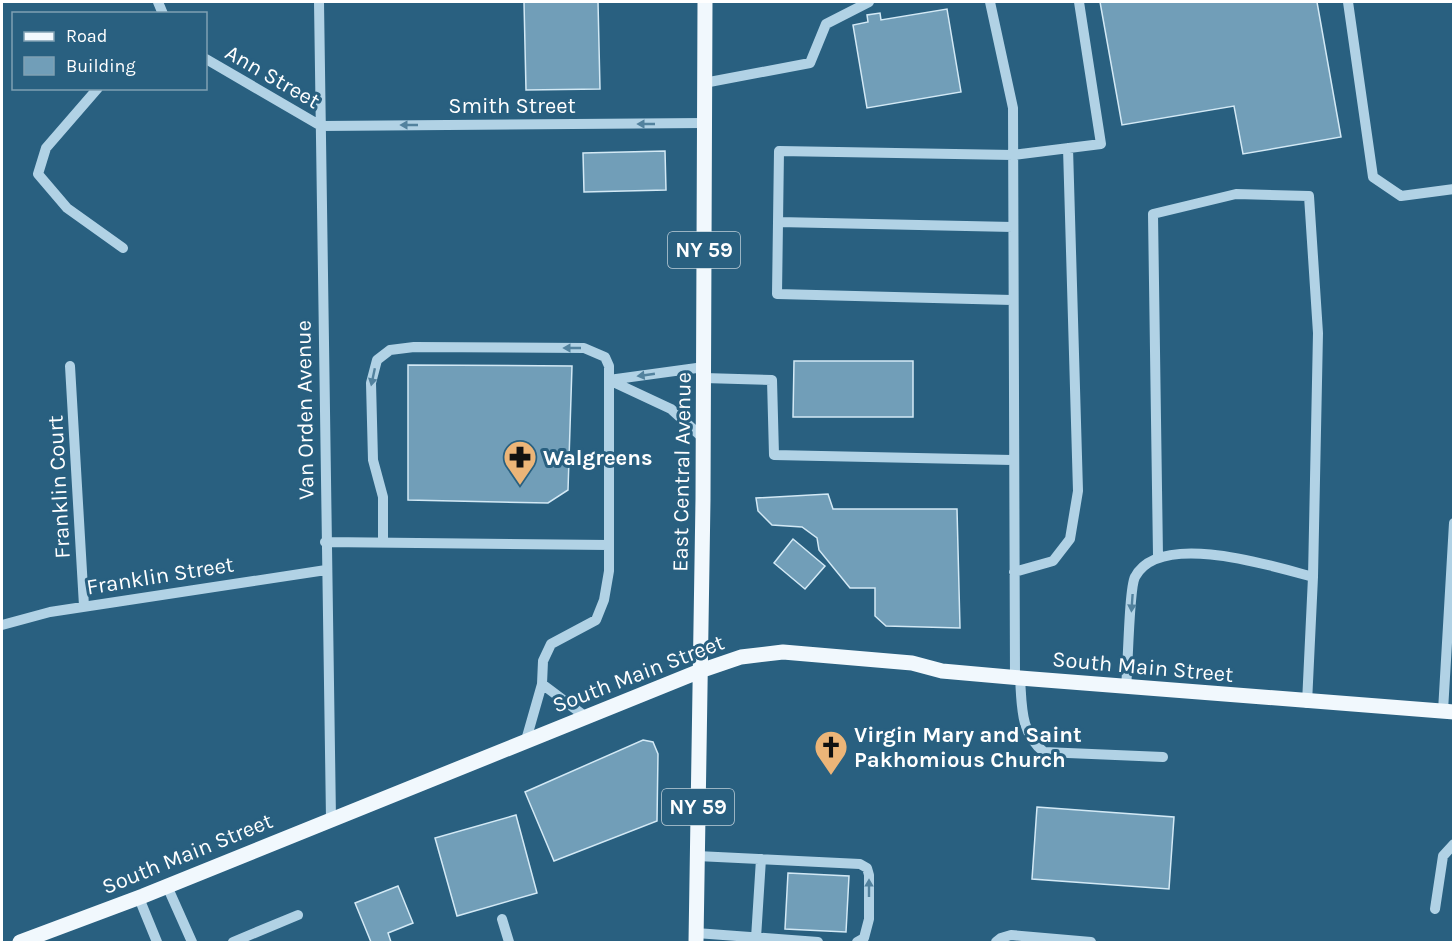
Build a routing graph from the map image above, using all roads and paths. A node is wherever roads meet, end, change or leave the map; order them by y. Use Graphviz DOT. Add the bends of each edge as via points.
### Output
graph roads {
  1 [pos="319,2"];
  2 [pos="705,2"];
  3 [pos="869,2"];
  4 [pos="990,2"];
  5 [pos="1079,2"];
  6 [pos="1348,2"];
  7 [pos="207,60"];
  8 [pos="704,83"];
  9 [pos="97,90"];
  10 [pos="704,123"];
  11 [pos="321,126"];
  12 [pos="1068,148"];
  13 [pos="1013,155"];
  14 [pos="1454,189"];
  15 [pos="778,222"];
  16 [pos="1013,227"];
  17 [pos="123,248"];
  18 [pos="1012,300"];
  19 [pos="70,366"];
  20 [pos="704,373"];
  21 [pos="609,380"];
  22 [pos="704,440"];
  23 [pos="1012,460"];
  24 [pos="1453,522"];
  25 [pos="325,542"];
  26 [pos="383,543"];
  27 [pos="609,545"];
  28 [pos="1158,556"];
  29 [pos="326,570"];
  30 [pos="1014,572"];
  31 [pos="1313,577"];
  32 [pos="84,606"];
  33 [pos="2,625"];
  34 [pos="700,670"];
  35 [pos="1018,678"];
  36 [pos="542,684"];
  37 [pos="1126,687"];
  38 [pos="1307,703"];
  39 [pos="1448,712"];
  40 [pos="586,717"];
  41 [pos="526,740"];
  42 [pos="1163,757"];
  43 [pos="331,819"];
  44 [pos="1454,844"];
  45 [pos="697,856"];
  46 [pos="760,859"];
  47 [pos="167,886"];
  48 [pos="139,898"];
  49 [pos="1435,909"];
  50 [pos="298,915"];
  51 [pos="502,919"];
  52 [pos="696,938"];
  53 [pos="756,938"];
  54 [pos="20,942"];
  55 [pos="157,942"];
  56 [pos="192,942"];
  57 [pos="233,942"];
  58 [pos="509,942"];
  59 [pos="818,942"];
  60 [pos="857,942"];
  61 [pos="996,942"];
  62 [pos="1090,942"];
  1 -- 11 [label="street, Van Orden Avenue"];
  2 -- 8 [label="main road, East Central Avenue / NY 59"];
  3 -- 8 [label="street" via="826,24 810,63"];
  4 -- 13 [label="street" via="1013,108"];
  5 -- 12 [label="street" via="1101,144"];
  6 -- 14 [label="street" via="1373,177 1401,196"];
  7 -- 11 [label="street, Ann Street"];
  8 -- 10 [label="main road, East Central Avenue / NY 59"];
  9 -- 17 [label="street" via="46,148 38,174 68,208"];
  10 -- 11 [label="street, Smith Street, one-way"];
  10 -- 20 [label="main road, East Central Avenue / NY 59"];
  11 -- 25 [label="street, Van Orden Avenue"];
  12 -- 13 [label="street"];
  12 -- 30 [label="street" via="1078,491 1070,539 1053,561"];
  13 -- 15 [label="street" via="779,151"];
  13 -- 16 [label="street"];
  15 -- 16 [label="street"];
  15 -- 18 [label="street" via="777,294"];
  16 -- 18 [label="street"];
  18 -- 23 [label="street"];
  19 -- 32 [label="street, Franklin Court"];
  20 -- 21 [label="street, one-way"];
  20 -- 22 [label="main road, East Central Avenue / NY 59"];
  20 -- 23 [label="street" via="772,380 774,455"];
  21 -- 22 [label="street" via="671,410"];
  21 -- 26 [label="street, one-way" via="605,357 584,348 390,350 377,360 371,382 374,460 383,497"];
  21 -- 27 [label="street"];
  22 -- 34 [label="main road, East Central Avenue / NY 59"];
  23 -- 30 [label="street"];
  24 -- 39 [label="street"];
  25 -- 26 [label="street"];
  25 -- 29 [label="street, Van Orden Avenue"];
  26 -- 27 [label="street"];
  27 -- 36 [label="street" via="604,600 596,620 551,644 543,661"];
  28 -- 31 [label="street" via="1203,554 1256,561"];
  28 -- 31 [label="street" via="1153,214 1236,194 1309,196 1318,333"];
  28 -- 37 [label="street, one-way" via="1146,562 1134,578"];
  29 -- 32 [label="street, Franklin Street"];
  29 -- 43 [label="street, Van Orden Avenue"];
  30 -- 35 [label="street"];
  31 -- 38 [label="street"];
  32 -- 33 [label="street, Franklin Street"];
  34 -- 35 [label="main road, South Main Street" via="741,657 783,652 912,663 942,671"];
  34 -- 40 [label="main road, South Main Street"];
  34 -- 45 [label="main road, East Central Avenue / NY 59"];
  35 -- 37 [label="main road, South Main Street"];
  35 -- 42 [label="street" via="1027,731 1044,752"];
  36 -- 40 [label="street"];
  36 -- 41 [label="street"];
  37 -- 38 [label="main road, South Main Street"];
  38 -- 39 [label="main road, South Main Street"];
  40 -- 41 [label="main road, South Main Street"];
  41 -- 43 [label="main road, South Main Street"];
  43 -- 47 [label="main road, South Main Street"];
  44 -- 49 [label="street" via="1443,856"];
  45 -- 46 [label="street"];
  45 -- 52 [label="main road, East Central Avenue / NY 59"];
  46 -- 53 [label="street"];
  60 -- 46 [label="street, one-way" via="864,938 869,919 867,868 849,862"];
  47 -- 48 [label="main road, South Main Street"];
  47 -- 56 [label="street"];
  48 -- 54 [label="main road, South Main Street"];
  48 -- 55 [label="street"];
  50 -- 57 [label="street"];
  51 -- 58 [label="street"];
  52 -- 53 [label="street"];
  53 -- 59 [label="street"];
  61 -- 62 [label="street" via="1011,935"];
}
